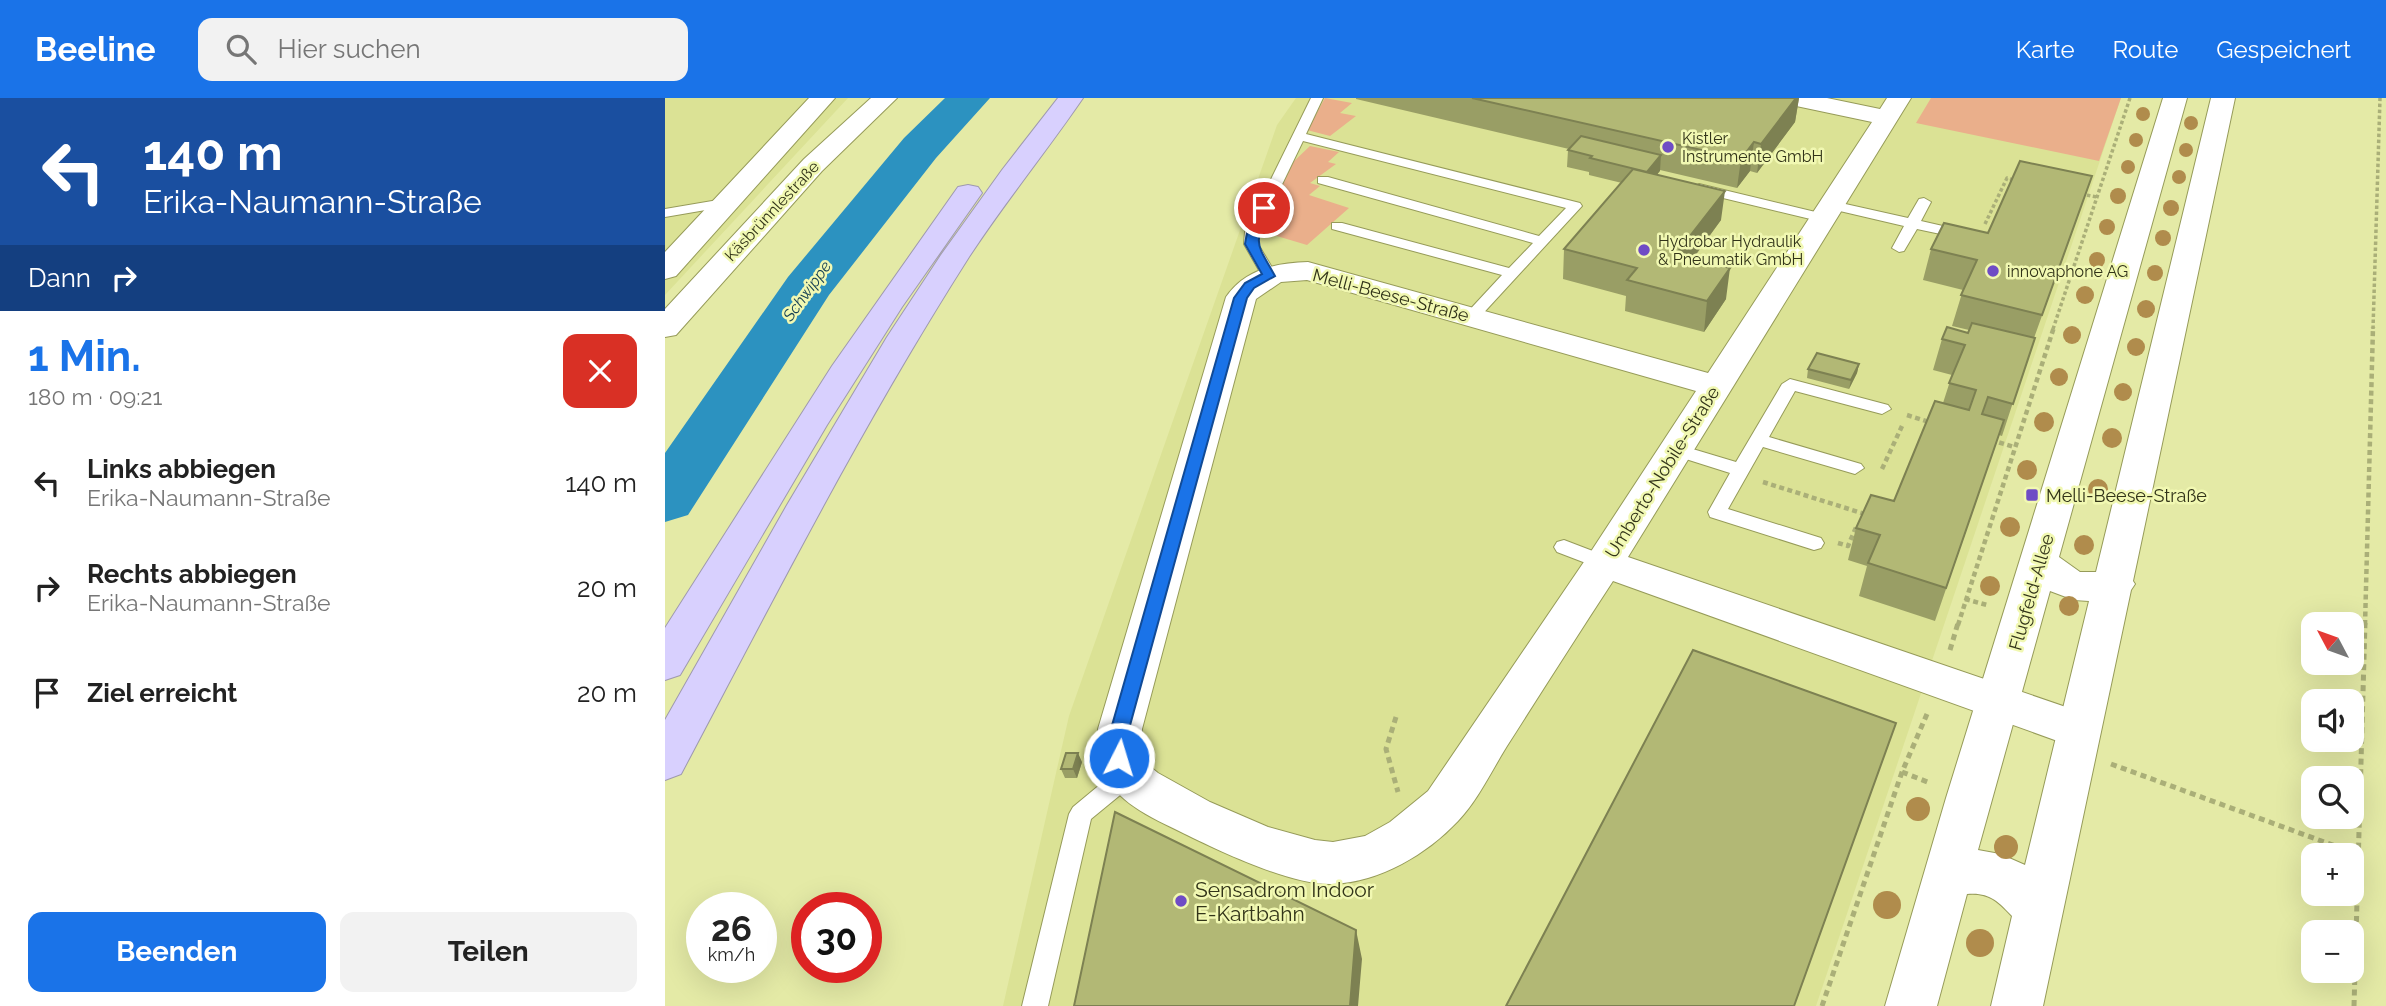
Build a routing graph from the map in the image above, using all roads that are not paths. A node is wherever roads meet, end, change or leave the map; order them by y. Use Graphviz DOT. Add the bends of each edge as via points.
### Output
graph roads {
  1 [pos="823,98"];
  2 [pos="884,98"];
  3 [pos="1042,98"];
  4 [pos="1071,98"];
  5 [pos="1317,98"];
  6 [pos="1791,98"];
  7 [pos="2175,98"];
  8 [pos="2224,98"];
  9 [pos="1893,108"];
  10 [pos="1298,136"];
  11 [pos="1323,180"];
  12 [pos="1691,186"];
  13 [pos="724,202"];
  14 [pos="1924,202"];
  15 [pos="1828,211"];
  16 [pos="665,213"];
  17 [pos="1914,223"];
  18 [pos="1337,226"];
  19 [pos="1966,235"];
  20 [pos="1542,241"];
  21 [pos="1899,248"];
  22 [pos="665,270"];
  23 [pos="1512,273"];
  24 [pos="1269,276"];
  25 [pos="1471,317"];
  26 [pos="665,328"];
  27 [pos="1717,386"];
  28 [pos="1882,410"];
  29 [pos="1759,440"];
  30 [pos="1676,450"];
  31 [pos="1855,468"];
  32 [pos="1740,473"];
  33 [pos="1814,543"];
  34 [pos="1564,547"];
  35 [pos="2041,561"];
  36 [pos="1604,563"];
  37 [pos="2115,584"];
  38 [pos="665,664"];
  39 [pos="1997,702"];
  40 [pos="2076,740"];
  41 [pos="665,761"];
  42 [pos="1128,775"];
  43 [pos="1949,877"];
  44 [pos="2039,910"];
  45 [pos="1035,1006"];
  46 [pos="1911,1006"];
  47 [pos="2017,1006"];
  1 -- 13 [label="street"];
  2 -- 26 [label="street, Käsbrünnlestraße" via="813,166"];
  3 -- 38 [label="highway" via="943,227 832,390"];
  4 -- 41 [label="highway" via="981,217 848,429"];
  5 -- 10 [label="lane"];
  6 -- 9 [label="street"];
  7 -- 35 [label="street, Flugfeld-Allee"];
  8 -- 37 [label="street"];
  9 -- 15 [label="street, Umberto-Nobile-Straße"];
  10 -- 20 [label="lane" via="1575,206"];
  10 -- 24 [label="lane" via="1252,232 1251,244"];
  11 -- 20 [label="lane"];
  12 -- 15 [label="lane"];
  13 -- 16 [label="lane"];
  13 -- 22 [label="street"];
  14 -- 17 [label="lane"];
  15 -- 17 [label="lane"];
  15 -- 27 [label="street, Umberto-Nobile-Straße"];
  17 -- 19 [label="lane"];
  17 -- 21 [label="lane"];
  18 -- 23 [label="lane"];
  20 -- 23 [label="lane"];
  23 -- 25 [label="lane"];
  24 -- 25 [label="street, Melli-Beese-Straße" via="1308,271"];
  24 -- 42 [label="street, Melli-Beese-Straße" via="1250,286 1241,298 1120,729 1119,758"];
  25 -- 27 [label="street, Melli-Beese-Straße"];
  27 -- 30 [label="street, Umberto-Nobile-Straße"];
  28 -- 29 [label="lane" via="1790,384"];
  29 -- 31 [label="lane"];
  29 -- 32 [label="lane"];
  30 -- 32 [label="lane"];
  30 -- 36 [label="street, Umberto-Nobile-Straße"];
  32 -- 33 [label="lane" via="1717,512"];
  34 -- 36 [label="lane"];
  35 -- 37 [label="street" via="2056,578 2083,589"];
  35 -- 39 [label="street, Flugfeld-Allee"];
  36 -- 39 [label="street, Umberto-Nobile-Straße"];
  36 -- 42 [label="street" via="1444,805 1410,836 1369,858 1329,864 1286,856 1147,792"];
  37 -- 40 [label="street"];
  39 -- 40 [label="street, Umberto-Nobile-Straße"];
  39 -- 43 [label="street, Flugfeld-Allee"];
  40 -- 44 [label="street"];
  42 -- 45 [label="lane" via="1081,814"];
  43 -- 44 [label="street" via="1986,870 2018,888"];
  43 -- 46 [label="street, Flugfeld-Allee"];
  44 -- 47 [label="street"];
}
